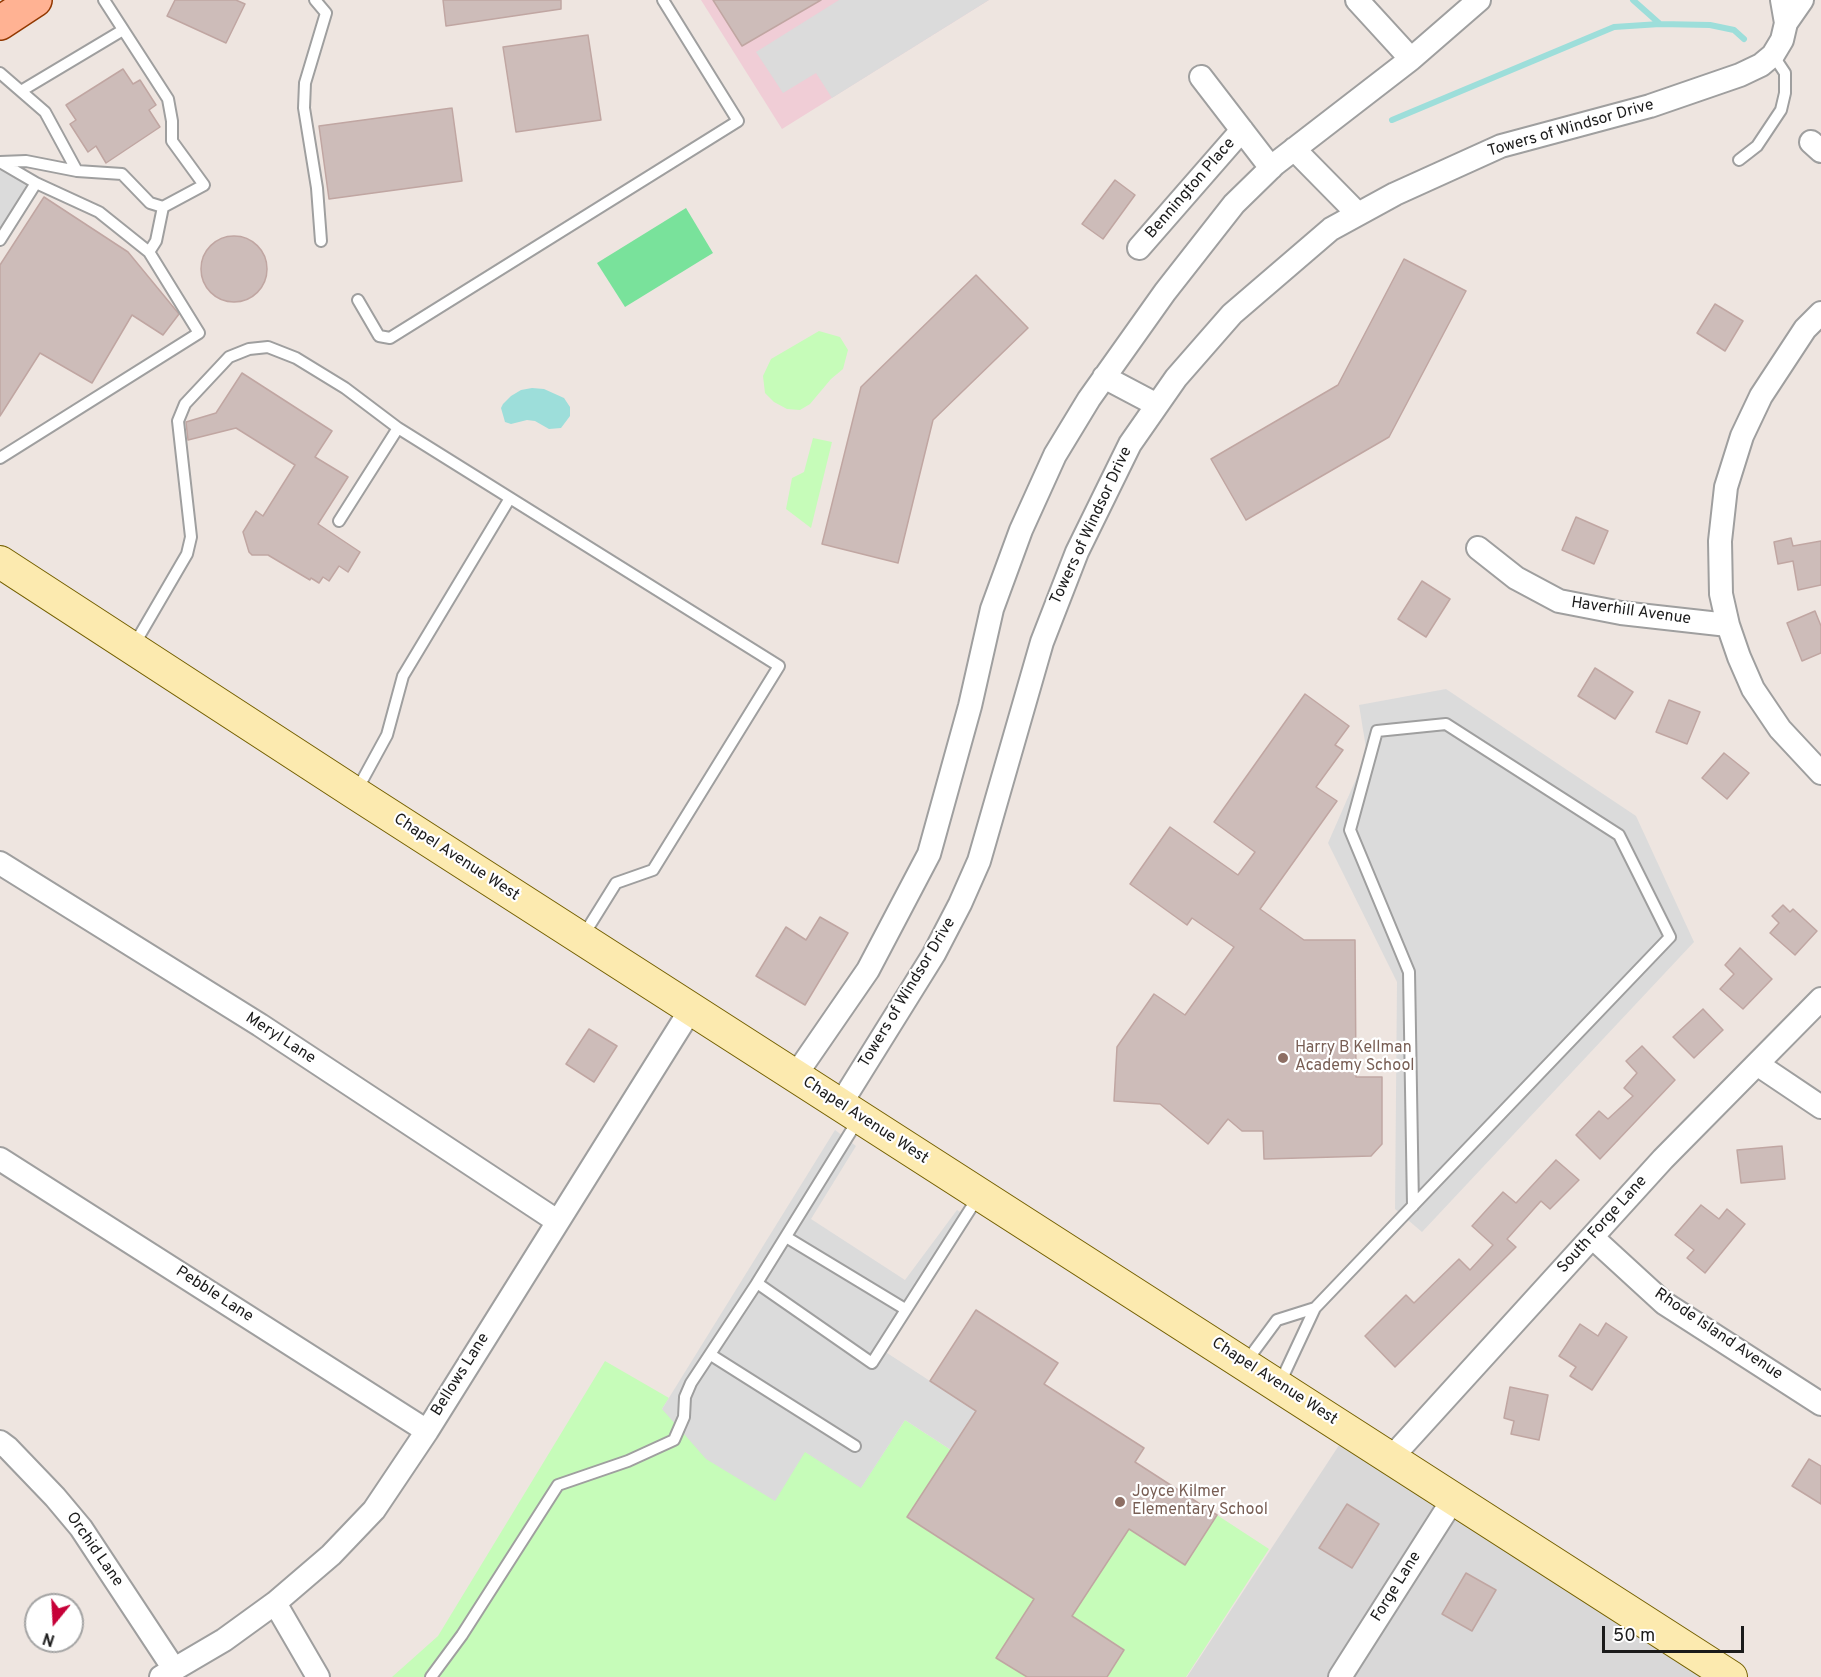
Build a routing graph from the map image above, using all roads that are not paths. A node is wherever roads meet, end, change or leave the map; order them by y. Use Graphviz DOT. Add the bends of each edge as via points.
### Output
graph roads {
  1 [pos="35,0"];
  2 [pos="104,0"];
  3 [pos="315,0"];
  4 [pos="663,0"];
  5 [pos="1479,0"];
  6 [pos="1782,0"];
  7 [pos="1802,0"];
  8 [pos="1362,1"];
  9 [pos="0,22"];
  10 [pos="1786,23"];
  11 [pos="123,30"];
  12 [pos="1773,55"];
  13 [pos="1411,59"];
  14 [pos="0,73"];
  15 [pos="1201,77"];
  16 [pos="21,91"];
  17 [pos="1242,130"];
  18 [pos="1294,149"];
  19 [pos="1740,160"];
  20 [pos="0,162"];
  21 [pos="1271,168"];
  22 [pos="77,171"];
  23 [pos="36,183"];
  24 [pos="163,207"];
  25 [pos="1358,214"];
  26 [pos="0,240"];
  27 [pos="321,241"];
  28 [pos="1139,248"];
  29 [pos="149,252"];
  30 [pos="358,300"];
  31 [pos="1821,313"];
  32 [pos="1104,377"];
  33 [pos="1156,405"];
  34 [pos="398,428"];
  35 [pos="0,458"];
  36 [pos="510,498"];
  37 [pos="339,521"];
  38 [pos="1478,549"];
  39 [pos="0,562"];
  40 [pos="1728,625"];
  41 [pos="133,648"];
  42 [pos="1821,773"];
  43 [pos="355,793"];
  44 [pos="0,863"];
  45 [pos="581,939"];
  46 [pos="1821,999"];
  47 [pos="691,1009"];
  48 [pos="1756,1064"];
  49 [pos="795,1076"];
  50 [pos="1821,1107"];
  51 [pos="850,1111"];
  52 [pos="0,1158"];
  53 [pos="980,1194"];
  54 [pos="1413,1206"];
  55 [pos="557,1221"];
  56 [pos="786,1237"];
  57 [pos="1592,1237"];
  58 [pos="758,1283"];
  59 [pos="1315,1308"];
  60 [pos="905,1309"];
  61 [pos="711,1355"];
  62 [pos="1245,1364"];
  63 [pos="1279,1385"];
  64 [pos="1821,1404"];
  65 [pos="427,1431"];
  66 [pos="0,1443"];
  67 [pos="855,1446"];
  68 [pos="1392,1457"];
  69 [pos="1454,1498"];
  70 [pos="275,1603"];
  71 [pos="168,1673"];
  72 [pos="318,1677"];
  73 [pos="431,1677"];
  74 [pos="1340,1677"];
  75 [pos="1731,1677"];
  1 -- 9 [label="main road"];
  2 -- 11 [label="lane"];
  3 -- 27 [label="lane" via="326,14 305,83 304,108"];
  4 -- 30 [label="lane" via="738,121 390,338 379,336"];
  5 -- 13 [label="street"];
  6 -- 10 [label="street"];
  7 -- 10 [label="street"];
  8 -- 13 [label="street"];
  10 -- 12 [label="street"];
  11 -- 16 [label="lane"];
  11 -- 24 [label="lane" via="168,99 172,141 204,185"];
  12 -- 19 [label="lane" via="1785,73 1781,110 1757,146"];
  12 -- 25 [label="street, Towers of Windsor Drive" via="1740,75 1650,106 1501,146"];
  13 -- 18 [label="street"];
  14 -- 16 [label="lane"];
  15 -- 17 [label="street"];
  16 -- 22 [label="lane" via="45,112"];
  17 -- 21 [label="street"];
  17 -- 28 [label="street, Bennington Place"];
  18 -- 21 [label="street"];
  18 -- 25 [label="street"];
  20 -- 22 [label="lane" via="26,161"];
  20 -- 23 [label="lane"];
  21 -- 32 [label="street" via="1234,204"];
  22 -- 24 [label="lane" via="122,174 150,203"];
  23 -- 26 [label="lane"];
  23 -- 29 [label="lane" via="99,212"];
  24 -- 29 [label="lane" via="156,241"];
  25 -- 33 [label="street, Towers of Windsor Drive" via="1331,229 1232,314"];
  29 -- 35 [label="lane" via="199,333"];
  31 -- 40 [label="street" via="1805,329 1761,396 1742,436 1726,487 1720,573"];
  32 -- 33 [label="street"];
  32 -- 49 [label="street" via="1054,455 1017,539 992,609 929,854 868,970"];
  33 -- 51 [label="street, Towers of Windsor Drive" via="1130,444 1073,562 1042,642 979,861"];
  34 -- 36 [label="lane"];
  34 -- 37 [label="lane"];
  34 -- 41 [label="lane" via="296,358 268,347 229,357 185,404 178,421 191,537 187,554"];
  36 -- 43 [label="lane" via="403,676 387,735"];
  36 -- 45 [label="lane" via="778,666 653,870 616,883"];
  38 -- 40 [label="street, Haverhill Avenue" via="1516,578 1559,601 1621,613"];
  39 -- 41 [label="main road, Chapel Avenue West"];
  40 -- 42 [label="street" via="1753,689 1780,729"];
  41 -- 43 [label="main road, Chapel Avenue West"];
  43 -- 45 [label="main road, Chapel Avenue West"];
  44 -- 55 [label="street, Meryl Lane" via="260,1025"];
  45 -- 47 [label="main road, Chapel Avenue West"];
  46 -- 48 [label="street, South Forge Lane"];
  47 -- 49 [label="main road, Chapel Avenue West"];
  47 -- 55 [label="street, Bellows Lane"];
  48 -- 50 [label="street"];
  48 -- 57 [label="street, South Forge Lane"];
  49 -- 51 [label="main road, Chapel Avenue West"];
  51 -- 53 [label="main road, Chapel Avenue West"];
  51 -- 56 [label="lane"];
  52 -- 65 [label="street, Pebble Lane"];
  53 -- 60 [label="lane"];
  53 -- 62 [label="main road, Chapel Avenue West"];
  54 -- 54 [label="lane" via="1670,937 1619,835 1446,724 1377,732 1350,830 1409,972"];
  54 -- 59 [label="lane"];
  55 -- 65 [label="street, Bellows Lane"];
  56 -- 58 [label="lane"];
  56 -- 60 [label="lane"];
  57 -- 64 [label="street, Rhode Island Avenue" via="1664,1303"];
  57 -- 68 [label="street, South Forge Lane"];
  58 -- 60 [label="lane" via="872,1363"];
  58 -- 61 [label="lane"];
  59 -- 62 [label="lane" via="1277,1320"];
  59 -- 63 [label="lane"];
  61 -- 67 [label="lane"];
  61 -- 73 [label="lane" via="691,1383 685,1397 684,1418 674,1440 558,1485"];
  62 -- 63 [label="main road, Chapel Avenue West"];
  63 -- 68 [label="main road, Chapel Avenue West"];
  65 -- 70 [label="street, Bellows Lane" via="375,1510"];
  66 -- 71 [label="street, Orchid Lane" via="81,1528"];
  68 -- 69 [label="main road, Chapel Avenue West"];
  69 -- 74 [label="street, Forge Lane"];
  69 -- 75 [label="main road, Chapel Avenue West"];
  70 -- 71 [label="street, Bellows Lane" via="224,1640"];
  70 -- 72 [label="street"];
}
